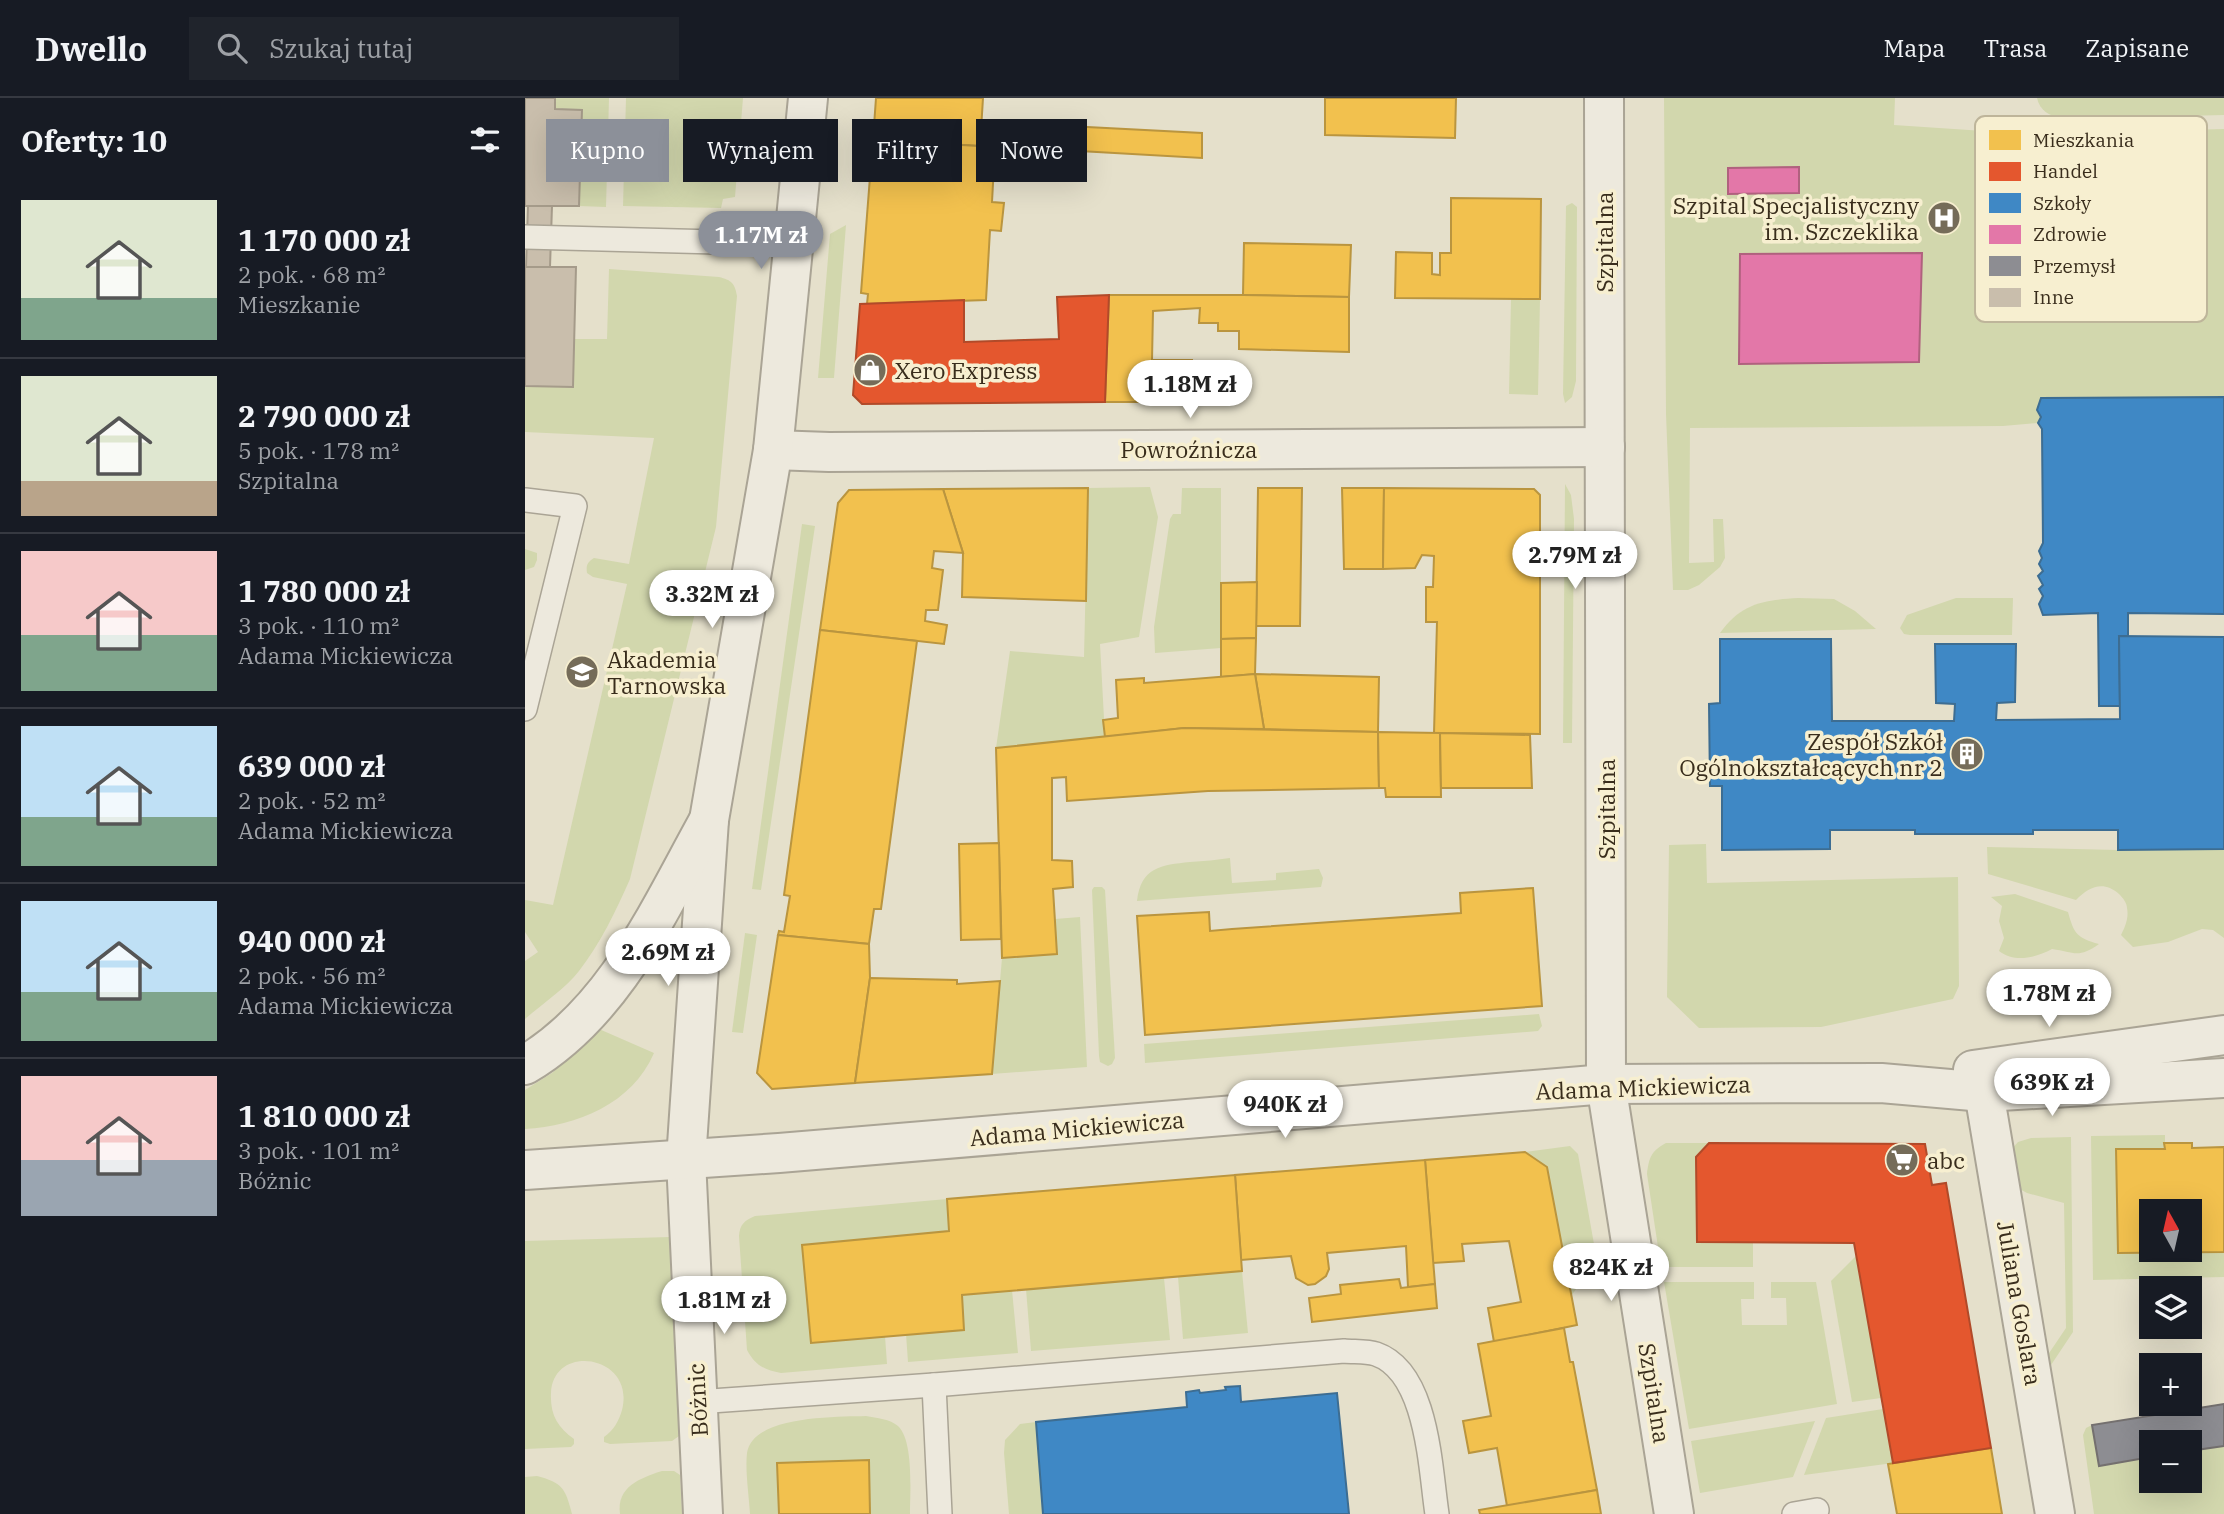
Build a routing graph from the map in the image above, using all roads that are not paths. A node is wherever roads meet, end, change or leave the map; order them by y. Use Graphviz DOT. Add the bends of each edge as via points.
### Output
graph roads {
  1 [pos="807,98"];
  2 [pos="1604,98"];
  3 [pos="525,237"];
  4 [pos="793,244"];
  5 [pos="1605,447"];
  6 [pos="773,450"];
  7 [pos="525,500"];
  8 [pos="525,709"];
  9 [pos="709,820"];
  10 [pos="2224,1035"];
  11 [pos="525,1065"];
  12 [pos="2224,1078"];
  13 [pos="1881,1083"];
  14 [pos="1606,1084"];
  15 [pos="1984,1092"];
  16 [pos="686,1160"];
  17 [pos="525,1170"];
  18 [pos="934,1385"];
  19 [pos="697,1402"];
  20 [pos="703,1514"];
  21 [pos="940,1514"];
  22 [pos="1437,1514"];
  23 [pos="1674,1514"];
  24 [pos="2055,1514"];
  1 -- 4 [label="street"];
  2 -- 5 [label="street, Szpitalna"];
  3 -- 4 [label="lane"];
  4 -- 6 [label="street"];
  5 -- 6 [label="street, Powroźnicza"];
  5 -- 14 [label="street, Szpitalna"];
  6 -- 9 [label="street"];
  7 -- 8 [label="lane" via="575,506"];
  9 -- 11 [label="street" via="641,942 592,1011"];
  9 -- 16 [label="street, Bóżnic"];
  10 -- 13 [label="street, Adama Mickiewicza"];
  12 -- 15 [label="street, Adama Mickiewicza"];
  13 -- 14 [label="street, Adama Mickiewicza"];
  13 -- 15 [label="street, Adama Mickiewicza"];
  14 -- 16 [label="street, Adama Mickiewicza"];
  14 -- 23 [label="street, Szpitalna"];
  15 -- 24 [label="street, Juliana Goslara"];
  16 -- 17 [label="street, Adama Mickiewicza"];
  16 -- 19 [label="street, Bóżnic"];
  18 -- 19 [label="lane"];
  18 -- 21 [label="lane"];
  18 -- 22 [label="lane" via="1344,1350 1376,1354 1397,1367 1411,1387 1424,1426"];
  19 -- 20 [label="street, Bóżnic"];
}
